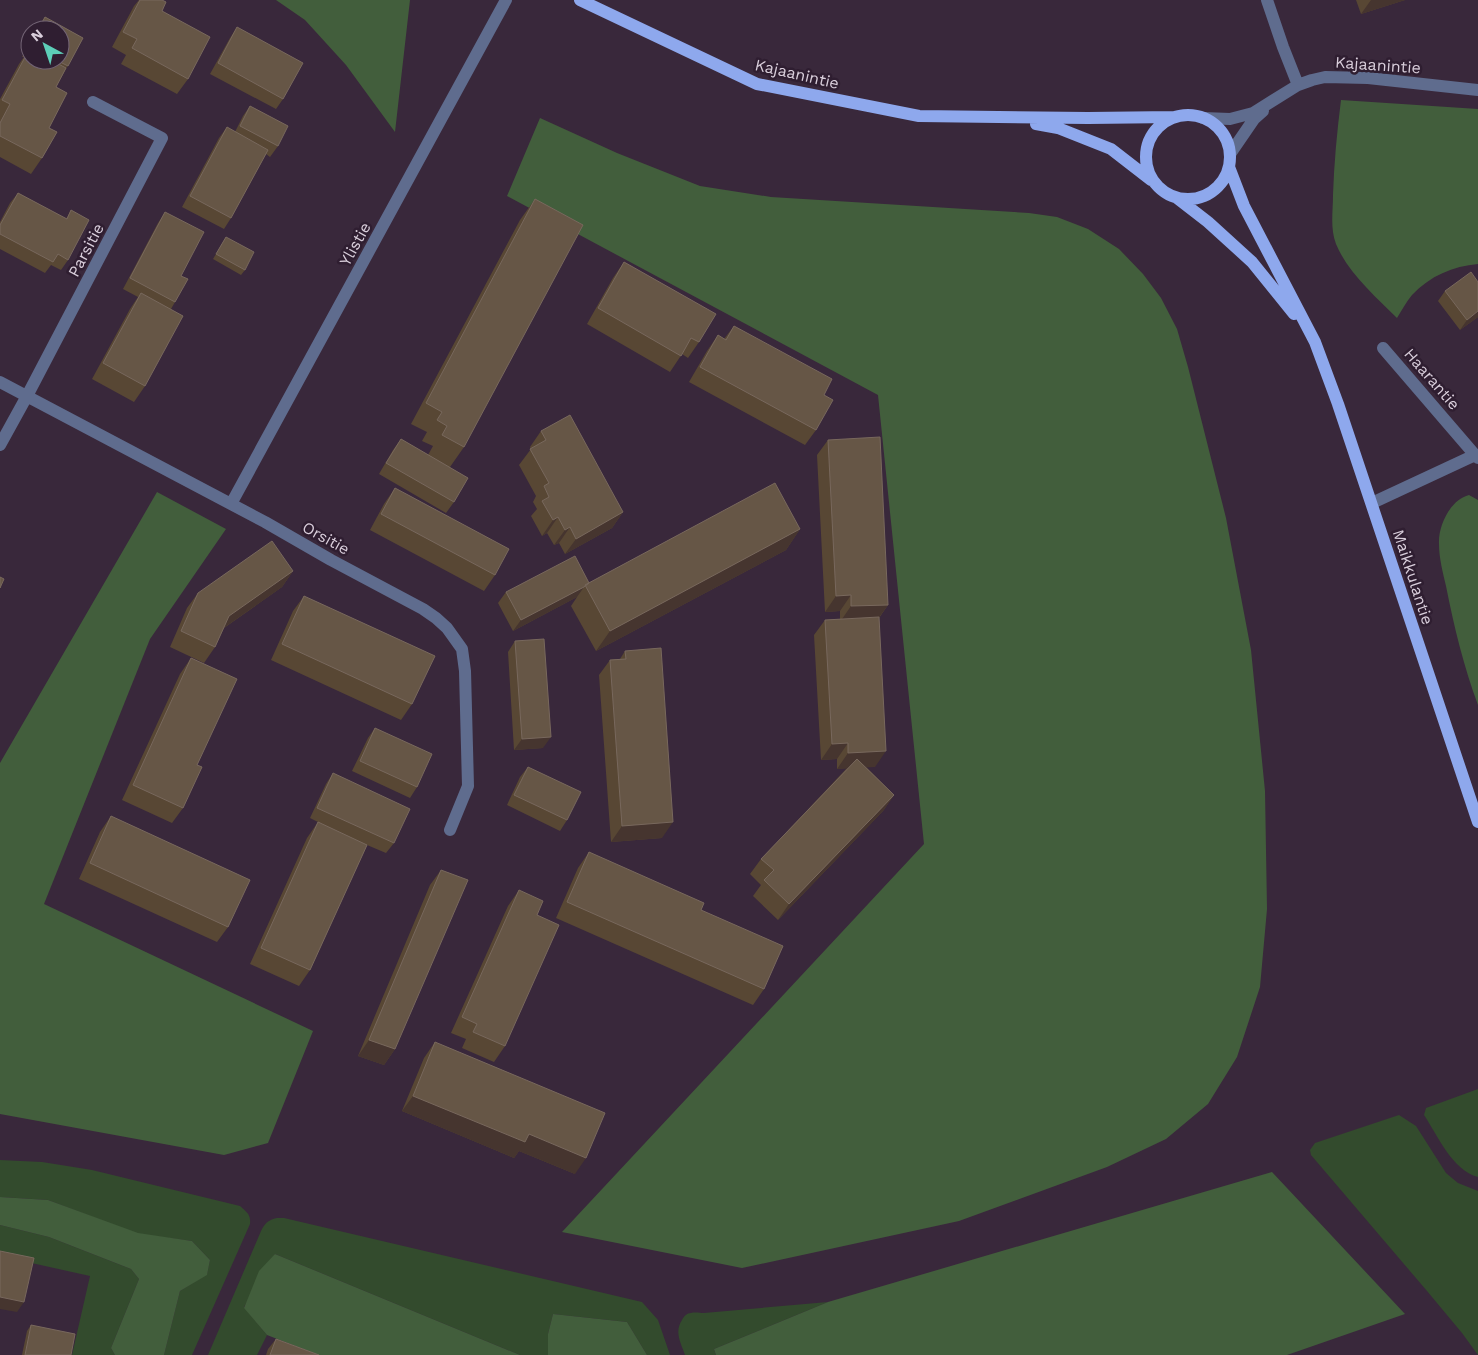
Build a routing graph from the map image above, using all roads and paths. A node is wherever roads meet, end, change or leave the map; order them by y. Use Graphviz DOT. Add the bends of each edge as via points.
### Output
graph roads {
  1 [pos="506,0"];
  2 [pos="580,0"];
  3 [pos="1267,0"];
  4 [pos="1298,85"];
  5 [pos="1478,90"];
  6 [pos="1280,96"];
  7 [pos="93,102"];
  8 [pos="1174,117"];
  9 [pos="994,118"];
  10 [pos="1203,118"];
  11 [pos="1230,154"];
  12 [pos="1229,167"];
  13 [pos="1153,182"];
  14 [pos="1177,198"];
  15 [pos="1316,342"];
  16 [pos="1383,348"];
  17 [pos="0,382"];
  18 [pos="27,396"];
  19 [pos="0,446"];
  20 [pos="1477,457"];
  21 [pos="1372,503"];
  22 [pos="231,504"];
  23 [pos="1478,822"];
  24 [pos="450,830"];
  1 -- 22 [label="street, Ylistie"];
  2 -- 9 [label="main road, Kajaanintie" via="757,84 919,116"];
  3 -- 4 [label="street"];
  4 -- 5 [label="street, Kajaanintie" via="1325,77 1368,78"];
  4 -- 6 [label="street, Kajaanintie"];
  6 -- 10 [label="street, Kajaanintie" via="1253,113 1230,119"];
  6 -- 11 [label="street, Kajaanintie" via="1254,119"];
  7 -- 18 [label="street, Parsitie" via="162,138"];
  8 -- 9 [label="main road, Kajaanintie"];
  8 -- 10 [label="main road" via="1189,114"];
  8 -- 13 [label="main road" via="1161,123 1149,140 1145,154"];
  9 -- 13 [label="main road, Kajaanintie" via="1058,128 1085,138 1111,149"];
  10 -- 11 [label="main road" via="1216,125 1225,137"];
  11 -- 12 [label="main road"];
  12 -- 14 [label="main road" via="1212,191 1199,198"];
  12 -- 15 [label="main road, Maikkulantie" via="1244,206"];
  13 -- 14 [label="main road"];
  14 -- 15 [label="main road, Maikkulantie" via="1252,262"];
  15 -- 21 [label="main road, Maikkulantie"];
  16 -- 20 [label="street, Haarantie"];
  17 -- 18 [label="street, Orsitie"];
  18 -- 19 [label="street, Parsitie"];
  18 -- 22 [label="street, Orsitie"];
  20 -- 21 [label="street, Haarantie"];
  21 -- 23 [label="main road, Maikkulantie"];
  22 -- 24 [label="street, Orsitie" via="423,609 447,628 462,649 468,786"];
}
